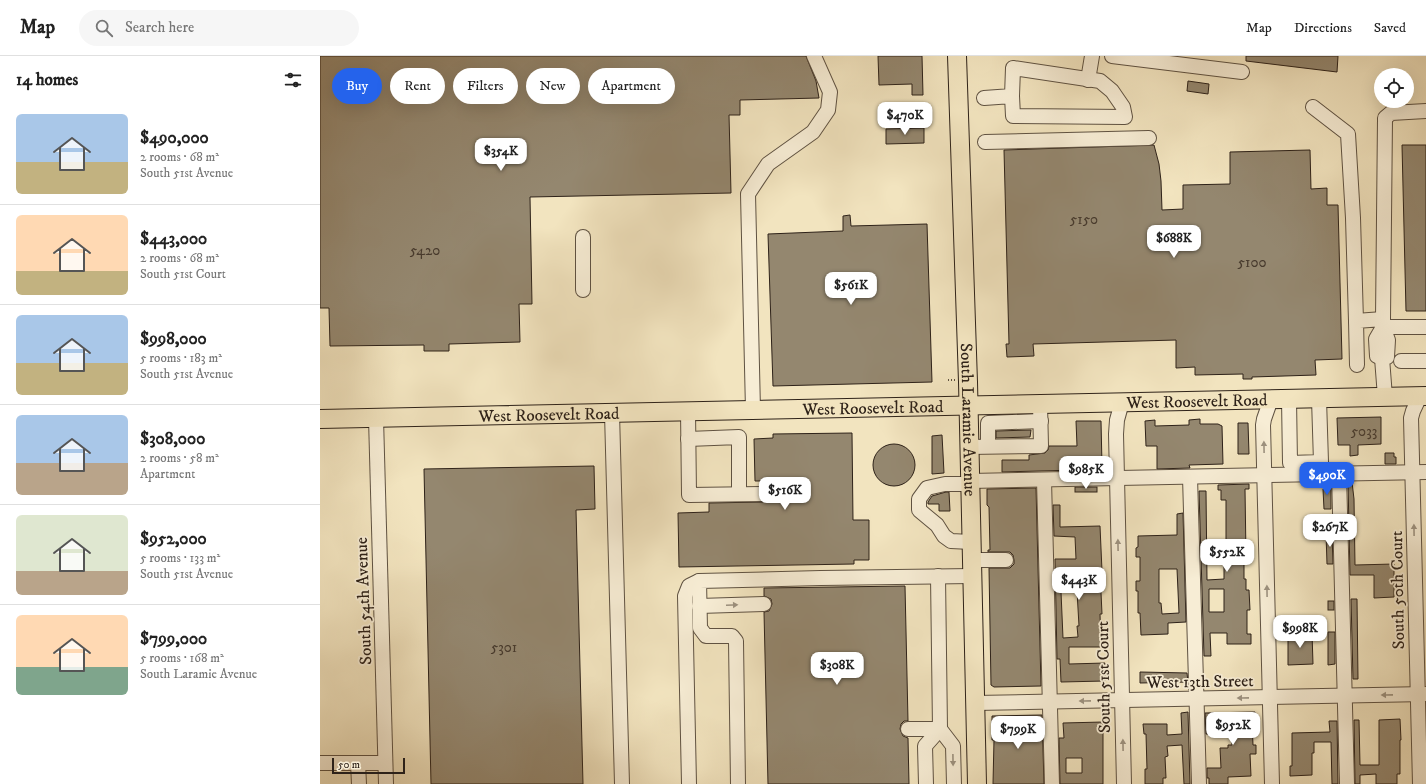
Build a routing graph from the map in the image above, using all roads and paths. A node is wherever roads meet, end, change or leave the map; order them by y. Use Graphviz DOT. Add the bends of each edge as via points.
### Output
graph roads {
  1 [pos="814,56"];
  2 [pos="957,56"];
  3 [pos="1092,56"];
  4 [pos="1112,56"];
  5 [pos="1242,72"];
  6 [pos="1088,80"];
  7 [pos="1012,96"];
  8 [pos="984,98"];
  9 [pos="1313,107"];
  10 [pos="1426,111"];
  11 [pos="1148,138"];
  12 [pos="985,142"];
  13 [pos="583,237"];
  14 [pos="583,290"];
  15 [pos="1356,321"];
  16 [pos="1383,323"];
  17 [pos="1426,327"];
  18 [pos="1401,361"];
  19 [pos="1426,361"];
  20 [pos="1356,365"];
  21 [pos="948,380"];
  22 [pos="955,380"];
  23 [pos="1423,396"];
  24 [pos="1385,397"];
  25 [pos="1271,399"];
  26 [pos="1289,399"];
  27 [pos="1319,399"];
  28 [pos="1122,402"];
  29 [pos="968,405"];
  30 [pos="753,410"];
  31 [pos="688,411"];
  32 [pos="612,413"];
  33 [pos="1040,413"];
  34 [pos="376,418"];
  35 [pos="320,419"];
  36 [pos="688,439"];
  37 [pos="988,446"];
  38 [pos="969,447"];
  39 [pos="1419,472"];
  40 [pos="1339,474"];
  41 [pos="1265,475"];
  42 [pos="1190,477"];
  43 [pos="1117,478"];
  44 [pos="1044,480"];
  45 [pos="970,483"];
  46 [pos="739,494"];
  47 [pos="762,494"];
  48 [pos="971,542"];
  49 [pos="1006,560"];
  50 [pos="972,568"];
  51 [pos="938,576"];
  52 [pos="699,582"];
  53 [pos="764,604"];
  54 [pos="699,606"];
  55 [pos="1422,694"];
  56 [pos="1344,696"];
  57 [pos="1270,697"];
  58 [pos="1196,699"];
  59 [pos="1122,700"];
  60 [pos="1050,702"];
  61 [pos="975,703"];
  62 [pos="908,729"];
  63 [pos="940,729"];
  64 [pos="320,763"];
  65 [pos="358,763"];
  66 [pos="385,763"];
  67 [pos="358,784"];
  68 [pos="386,784"];
  69 [pos="622,784"];
  70 [pos="689,784"];
  71 [pos="738,784"];
  72 [pos="926,784"];
  73 [pos="954,784"];
  74 [pos="977,784"];
  75 [pos="1052,784"];
  76 [pos="1124,784"];
  77 [pos="1199,784"];
  78 [pos="1272,784"];
  79 [pos="1347,784"];
  80 [pos="1420,784"];
  1 -- 30 [label="street" via="830,92 828,110 813,132 768,164 748,194"];
  2 -- 29 [label="main road, South Laramie Avenue"];
  3 -- 6 [label="street"];
  4 -- 5 [label="street"];
  6 -- 7 [label="street" via="1012,68"];
  6 -- 7 [label="street" via="1100,81 1112,91 1124,107 1125,117 1013,116"];
  7 -- 8 [label="street"];
  9 -- 15 [label="street" via="1348,134"];
  10 -- 16 [label="street" via="1392,113 1385,118"];
  11 -- 12 [label="street"];
  13 -- 14 [label="street"];
  15 -- 16 [label="street"];
  15 -- 20 [label="street"];
  16 -- 17 [label="street"];
  16 -- 24 [label="street" via="1376,338 1377,356 1382,358"];
  18 -- 19 [label="street"];
  21 -- 22 [label="path"];
  23 -- 24 [label="main road, West Roosevelt Road"];
  23 -- 39 [label="street, South 50th Court" via="1411,418"];
  24 -- 27 [label="main road, West Roosevelt Road"];
  25 -- 26 [label="main road, West Roosevelt Road"];
  25 -- 28 [label="main road, West Roosevelt Road"];
  41 -- 25 [label="street, one-way" via="1264,419"];
  26 -- 27 [label="main road, West Roosevelt Road"];
  26 -- 27 [label="street" via="1290,463 1321,462"];
  28 -- 33 [label="main road, West Roosevelt Road"];
  28 -- 43 [label="street, South 51st Court" via="1116,427"];
  29 -- 30 [label="main road, West Roosevelt Road"];
  29 -- 33 [label="main road, West Roosevelt Road"];
  29 -- 38 [label="main road, South Laramie Avenue"];
  30 -- 31 [label="main road, West Roosevelt Road"];
  31 -- 32 [label="main road, West Roosevelt Road"];
  31 -- 36 [label="street"];
  32 -- 34 [label="main road, West Roosevelt Road"];
  32 -- 69 [label="street"];
  33 -- 37 [label="street" via="988,422"];
  33 -- 37 [label="street" via="1041,446"];
  34 -- 35 [label="main road, West Roosevelt Road"];
  34 -- 66 [label="street, South 54th Avenue"];
  36 -- 46 [label="street" via="689,495"];
  36 -- 46 [label="street" via="739,437"];
  37 -- 38 [label="street"];
  38 -- 45 [label="main road, South Laramie Avenue"];
  39 -- 40 [label="street"];
  55 -- 39 [label="street, South 50th Court, one-way"];
  40 -- 41 [label="street"];
  40 -- 56 [label="street"];
  41 -- 42 [label="street"];
  57 -- 41 [label="street, one-way"];
  42 -- 43 [label="street"];
  42 -- 58 [label="street"];
  43 -- 44 [label="street"];
  59 -- 43 [label="street, South 51st Court, one-way"];
  44 -- 45 [label="street"];
  44 -- 60 [label="street"];
  45 -- 48 [label="main road, South Laramie Avenue"];
  45 -- 48 [label="street" via="927,488 919,499 919,510 951,541"];
  46 -- 47 [label="street"];
  48 -- 50 [label="main road, South Laramie Avenue"];
  49 -- 50 [label="street"];
  50 -- 51 [label="street"];
  50 -- 61 [label="main road, South Laramie Avenue"];
  51 -- 52 [label="street"];
  51 -- 63 [label="street"];
  52 -- 54 [label="street"];
  52 -- 70 [label="street" via="689,586 685,596"];
  54 -- 53 [label="street, one-way"];
  54 -- 71 [label="street" via="700,628 706,636 732,636 736,641"];
  55 -- 56 [label="street, West 13th Street, one-way"];
  55 -- 80 [label="street, South 50th Court"];
  56 -- 57 [label="street, West 13th Street"];
  56 -- 79 [label="street"];
  57 -- 58 [label="street, West 13th Street, one-way"];
  57 -- 78 [label="street"];
  58 -- 59 [label="street, West 13th Street"];
  58 -- 77 [label="street"];
  59 -- 60 [label="street, West 13th Street, one-way"];
  76 -- 59 [label="street, South 51st Court, one-way"];
  60 -- 61 [label="street, West 13th Street"];
  60 -- 75 [label="street"];
  61 -- 74 [label="main road, South Laramie Avenue"];
  62 -- 63 [label="street"];
  63 -- 72 [label="street" via="925,746"];
  63 -- 73 [label="street, one-way" via="953,746"];
  64 -- 65 [label="street"];
  65 -- 66 [label="street"];
  65 -- 67 [label="street"];
  66 -- 68 [label="street, South 54th Avenue"];
}
